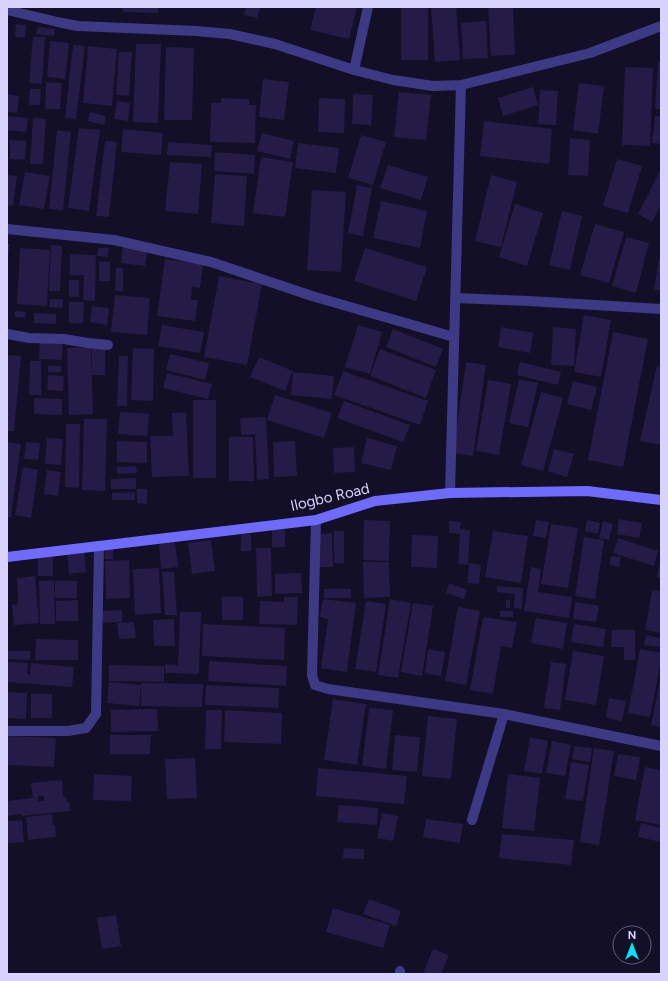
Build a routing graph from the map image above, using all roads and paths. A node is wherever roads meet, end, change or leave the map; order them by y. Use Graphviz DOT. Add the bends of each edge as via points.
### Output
graph roads {
  1 [pos="368,7"];
  2 [pos="7,10"];
  3 [pos="661,26"];
  4 [pos="354,70"];
  5 [pos="461,85"];
  6 [pos="7,228"];
  7 [pos="455,298"];
  8 [pos="661,309"];
  9 [pos="7,334"];
  10 [pos="454,337"];
  11 [pos="108,345"];
  12 [pos="450,493"];
  13 [pos="661,500"];
  14 [pos="316,520"];
  15 [pos="99,546"];
  16 [pos="7,557"];
  17 [pos="504,714"];
  18 [pos="7,730"];
  19 [pos="661,746"];
  20 [pos="472,820"];
  1 -- 4 [label="street"];
  2 -- 4 [label="street" via="78,26 230,34 275,44"];
  3 -- 5 [label="street" via="590,53"];
  4 -- 5 [label="street" via="393,80 433,86"];
  5 -- 7 [label="street"];
  6 -- 10 [label="street" via="114,240 211,262 312,296"];
  7 -- 8 [label="street"];
  7 -- 10 [label="street"];
  9 -- 11 [label="street"];
  10 -- 12 [label="street"];
  12 -- 13 [label="main road, Ilogbo Road" via="587,491"];
  12 -- 14 [label="main road, Ilogbo Road" via="375,501"];
  14 -- 15 [label="main road, Ilogbo Road"];
  14 -- 17 [label="street" via="312,675 315,684 328,689"];
  15 -- 16 [label="main road, Ilogbo Road"];
  15 -- 18 [label="street" via="96,714 86,728 68,732"];
  17 -- 19 [label="street"];
  17 -- 20 [label="street"];
}
